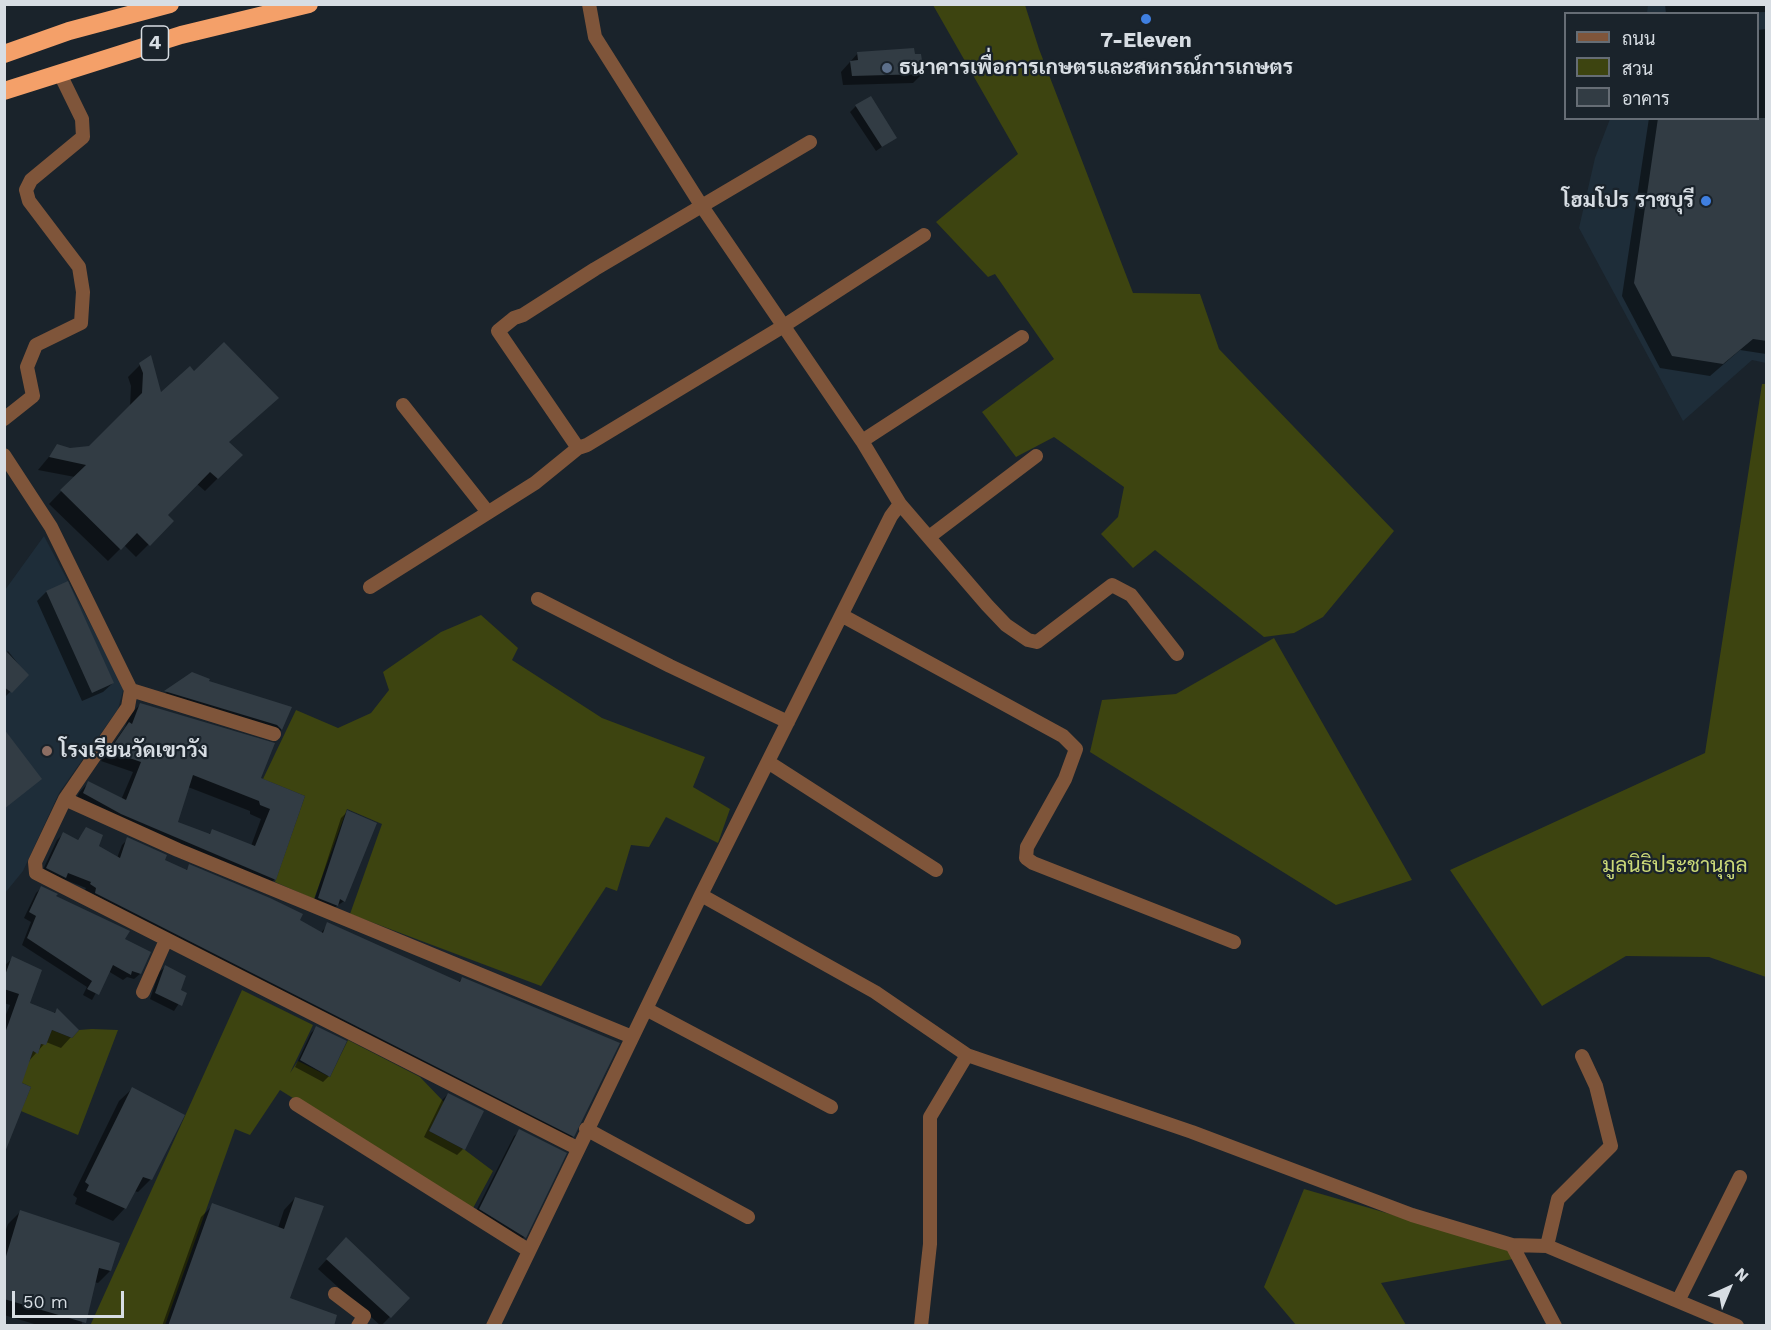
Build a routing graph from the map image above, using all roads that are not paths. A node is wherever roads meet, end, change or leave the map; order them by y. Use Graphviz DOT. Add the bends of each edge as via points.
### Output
graph roads {
  1 [pos="170,4"];
  2 [pos="309,4"];
  3 [pos="589,4"];
  4 [pos="4,54"];
  5 [pos="60,74"];
  6 [pos="4,91"];
  7 [pos="810,142"];
  8 [pos="701,205"];
  9 [pos="924,235"];
  10 [pos="782,327"];
  11 [pos="1022,337"];
  12 [pos="403,405"];
  13 [pos="4,419"];
  14 [pos="862,441"];
  15 [pos="578,448"];
  16 [pos="4,455"];
  17 [pos="1036,456"];
  18 [pos="900,504"];
  19 [pos="487,511"];
  20 [pos="929,537"];
  21 [pos="370,587"];
  22 [pos="538,599"];
  23 [pos="843,616"];
  24 [pos="1177,654"];
  25 [pos="131,690"];
  26 [pos="788,722"];
  27 [pos="274,734"];
  28 [pos="768,762"];
  29 [pos="65,799"];
  30 [pos="936,870"];
  31 [pos="701,895"];
  32 [pos="166,940"];
  33 [pos="1234,942"];
  34 [pos="142,992"];
  35 [pos="646,1009"];
  36 [pos="632,1037"];
  37 [pos="967,1054"];
  38 [pos="1582,1056"];
  39 [pos="296,1104"];
  40 [pos="831,1107"];
  41 [pos="586,1130"];
  42 [pos="577,1148"];
  43 [pos="1740,1177"];
  44 [pos="748,1217"];
  45 [pos="1512,1245"];
  46 [pos="1547,1246"];
  47 [pos="528,1250"];
  48 [pos="335,1294"];
  49 [pos="1678,1299"];
  50 [pos="358,1326"];
  51 [pos="493,1326"];
  52 [pos="921,1326"];
  53 [pos="1555,1326"];
  54 [pos="1737,1326"];
  1 -- 4 [label="highway, 4"];
  2 -- 5 [label="highway, 4" via="181,35"];
  3 -- 8 [label="street" via="595,37"];
  5 -- 6 [label="highway, 4"];
  5 -- 13 [label="street" via="82,119 83,137 31,180 26,190 29,201 79,267 83,292 81,323 36,345 27,367 33,396"];
  7 -- 8 [label="street"];
  8 -- 10 [label="street"];
  8 -- 15 [label="street" via="498,331"];
  9 -- 10 [label="street"];
  10 -- 14 [label="street"];
  10 -- 15 [label="street"];
  11 -- 14 [label="street"];
  12 -- 19 [label="street"];
  14 -- 18 [label="street"];
  15 -- 19 [label="street" via="535,483"];
  16 -- 25 [label="street" via="51,527"];
  17 -- 20 [label="street"];
  18 -- 20 [label="street"];
  18 -- 23 [label="street"];
  19 -- 21 [label="street"];
  20 -- 24 [label="street" via="1006,625 1028,640 1037,642 1112,585 1131,596"];
  22 -- 26 [label="street"];
  23 -- 26 [label="street"];
  23 -- 33 [label="street" via="1063,736 1076,749 1065,779 1027,847 1026,858 1033,864"];
  25 -- 27 [label="street"];
  25 -- 29 [label="street" via="128,707"];
  26 -- 28 [label="street"];
  28 -- 30 [label="street"];
  28 -- 31 [label="street"];
  29 -- 32 [label="street" via="35,862 36,873"];
  29 -- 36 [label="street" via="178,850"];
  31 -- 35 [label="street"];
  31 -- 37 [label="street" via="875,992"];
  32 -- 34 [label="street"];
  32 -- 42 [label="street"];
  35 -- 36 [label="street"];
  35 -- 40 [label="street"];
  36 -- 41 [label="street"];
  37 -- 45 [label="street" via="1192,1132 1412,1215"];
  37 -- 52 [label="street" via="930,1117 930,1244"];
  38 -- 46 [label="street" via="1596,1086 1611,1146 1558,1199"];
  39 -- 47 [label="street"];
  41 -- 42 [label="street"];
  41 -- 44 [label="street"];
  42 -- 47 [label="street"];
  43 -- 49 [label="street"];
  45 -- 46 [label="street"];
  45 -- 53 [label="street"];
  46 -- 49 [label="street"];
  47 -- 51 [label="street"];
  48 -- 50 [label="street" via="364,1316"];
  49 -- 54 [label="street"];
}
